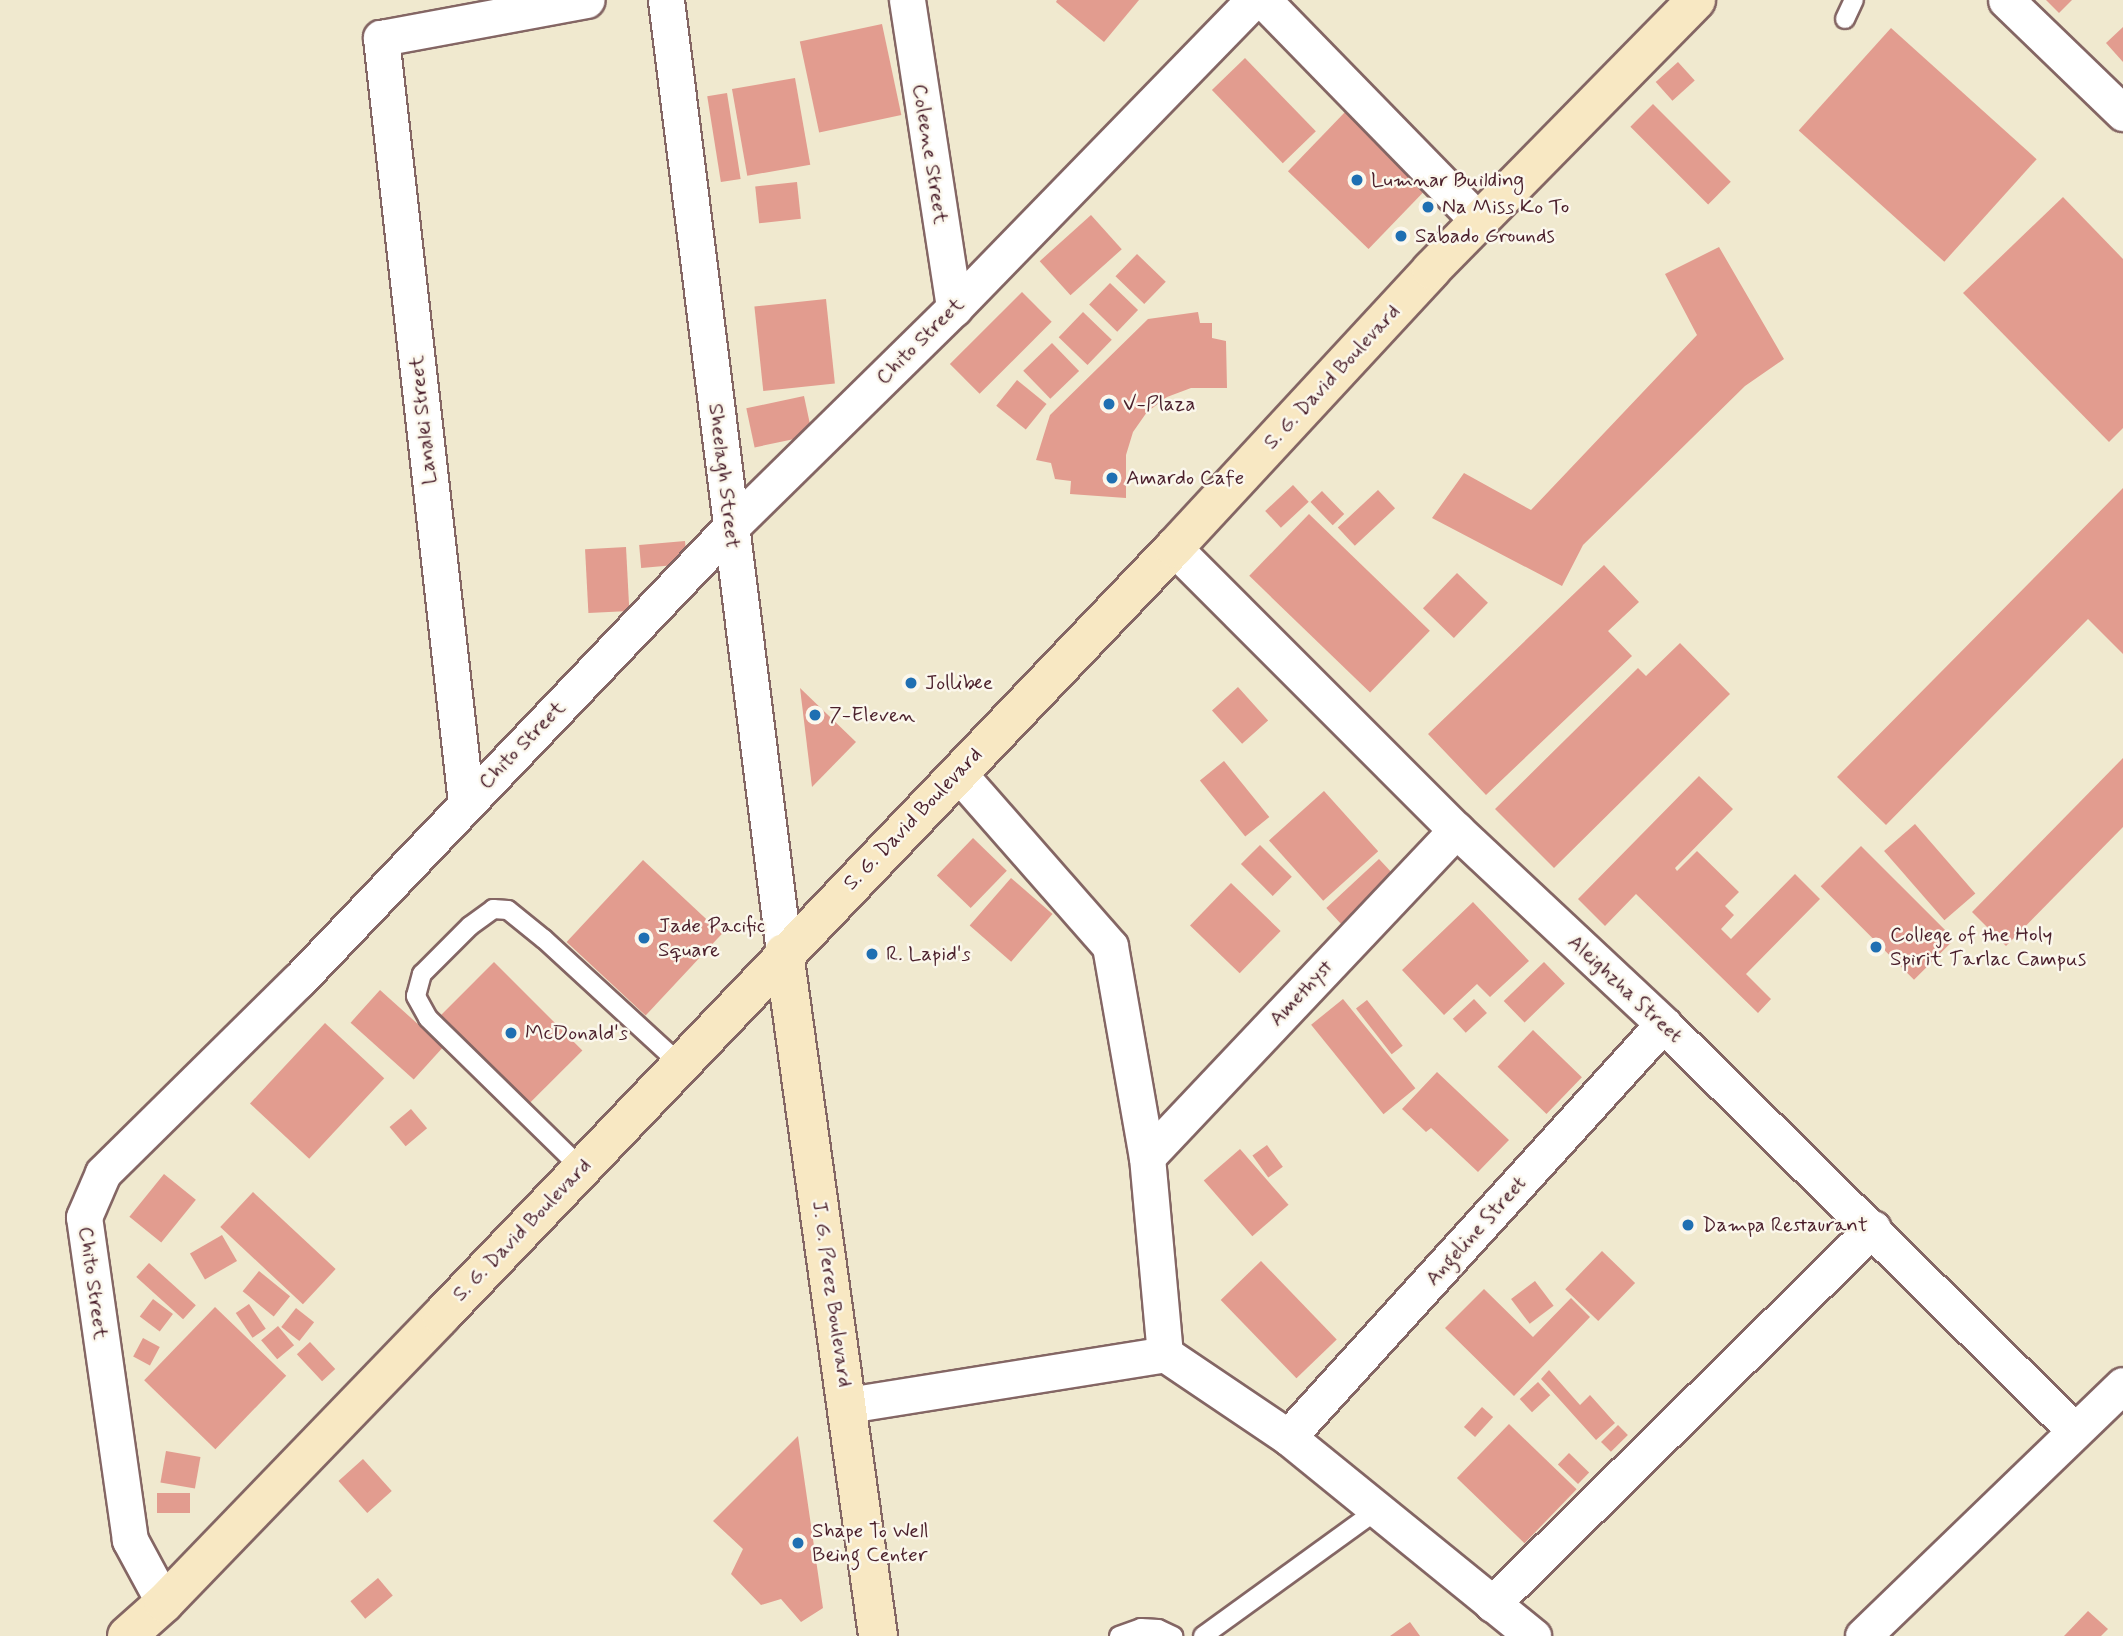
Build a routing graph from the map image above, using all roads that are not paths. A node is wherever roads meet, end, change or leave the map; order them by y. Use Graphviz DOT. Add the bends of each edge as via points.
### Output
graph roads {
  1 [pos="587,0"];
  2 [pos="666,0"];
  3 [pos="907,0"];
  4 [pos="1254,0"];
  5 [pos="1263,0"];
  6 [pos="1696,0"];
  7 [pos="1854,0"];
  8 [pos="2007,0"];
  9 [pos="1845,19"];
  10 [pos="2123,113"];
  11 [pos="1479,221"];
  12 [pos="954,308"];
  13 [pos="730,528"];
  14 [pos="1174,548"];
  15 [pos="958,773"];
  16 [pos="466,803"];
  17 [pos="1455,830"];
  18 [pos="784,953"];
  19 [pos="1663,1024"];
  20 [pos="680,1064"];
  21 [pos="1147,1157"];
  22 [pos="581,1168"];
  23 [pos="1872,1228"];
  24 [pos="1165,1354"];
  25 [pos="2123,1385"];
  26 [pos="848,1405"];
  27 [pos="2075,1432"];
  28 [pos="1289,1437"];
  29 [pos="1377,1510"];
  30 [pos="1492,1604"];
  31 [pos="146,1625"];
  32 [pos="878,1636"];
  33 [pos="1119,1636"];
  34 [pos="1173,1636"];
  35 [pos="1203,1636"];
  36 [pos="1533,1636"];
  37 [pos="1863,1636"];
  1 -- 16 [label="street, Lanalei Street" via="381,38"];
  2 -- 13 [label="street, Sheelagh Street"];
  3 -- 12 [label="street, Coleene Street"];
  4 -- 12 [label="street, Chito Street"];
  5 -- 11 [label="street"];
  6 -- 11 [label="street, S. G. David Boulevard"];
  7 -- 9 [label="lane"];
  8 -- 10 [label="street"];
  11 -- 14 [label="street, S. G. David Boulevard"];
  12 -- 13 [label="street, Chito Street"];
  13 -- 16 [label="street, Chito Street"];
  13 -- 18 [label="street, Sheelagh Street"];
  14 -- 15 [label="street, S. G. David Boulevard"];
  14 -- 17 [label="street, Aleighzha Street"];
  15 -- 18 [label="street, S. G. David Boulevard"];
  15 -- 21 [label="street" via="1110,946"];
  16 -- 31 [label="street, Chito Street" via="298,981 103,1172 84,1217"];
  17 -- 19 [label="street, Aleighzha Street"];
  17 -- 21 [label="street, Amethyst"];
  18 -- 20 [label="street, S. G. David Boulevard"];
  18 -- 26 [label="street, J. G. Perez Boulevard"];
  19 -- 23 [label="street, Aleighzha Street"];
  19 -- 28 [label="street, Angeline Street"];
  20 -- 22 [label="street, S. G. David Boulevard"];
  20 -- 22 [label="lane" via="508,910 493,909 470,926 422,974 416,996 428,1018"];
  21 -- 24 [label="street"];
  22 -- 31 [label="street, S. G. David Boulevard"];
  23 -- 27 [label="street, Aleighzha Street"];
  23 -- 30 [label="street"];
  24 -- 26 [label="street"];
  24 -- 28 [label="street"];
  25 -- 27 [label="street"];
  26 -- 32 [label="street, J. G. Perez Boulevard"];
  27 -- 37 [label="street"];
  28 -- 29 [label="street"];
  29 -- 30 [label="street"];
  29 -- 35 [label="lane"];
  30 -- 36 [label="street"];
  33 -- 34 [label="lane" via="1141,1628"];
}
